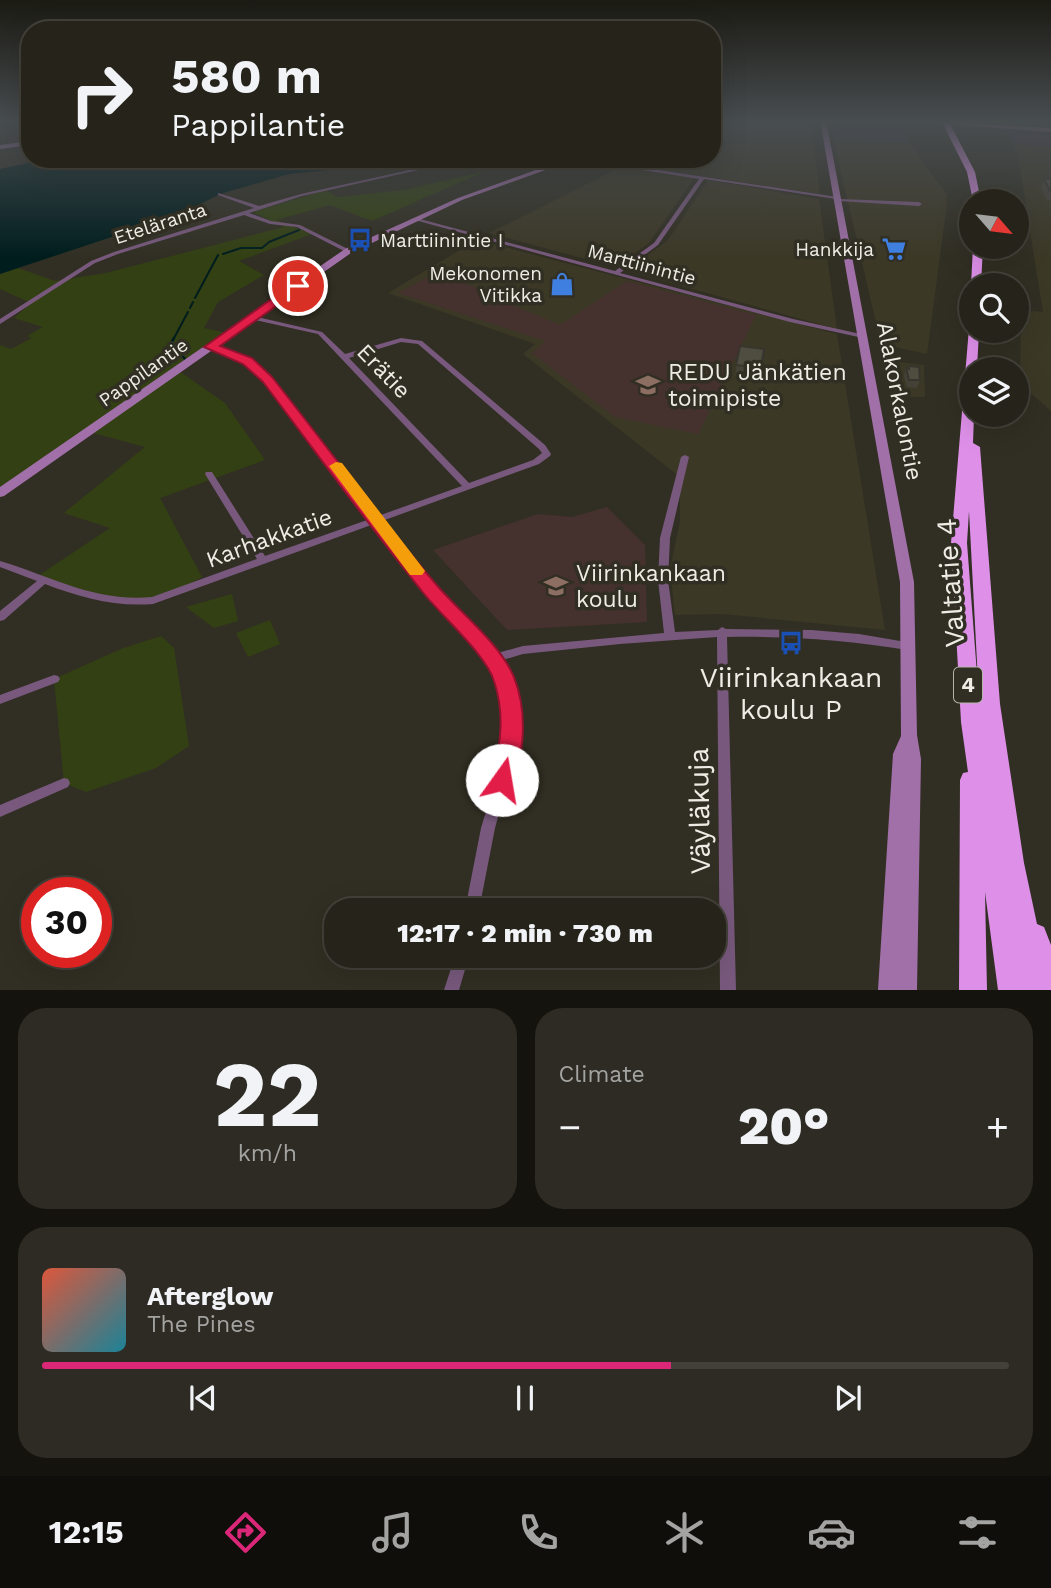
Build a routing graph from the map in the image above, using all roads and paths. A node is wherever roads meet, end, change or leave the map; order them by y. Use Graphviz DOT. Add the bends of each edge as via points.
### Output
graph roads {
  1 [pos="832,166"];
  2 [pos="968,166"];
  3 [pos="422,168"];
  4 [pos="544,168"];
  5 [pos="631,168"];
  6 [pos="703,177"];
  7 [pos="975,189"];
  8 [pos="220,194"];
  9 [pos="838,199"];
  10 [pos="919,204"];
  11 [pos="260,208"];
  12 [pos="244,213"];
  13 [pos="414,219"];
  14 [pos="348,251"];
  15 [pos="616,273"];
  16 [pos="253,318"];
  17 [pos="0,323"];
  18 [pos="863,336"];
  19 [pos="211,347"];
  20 [pos="343,357"];
  21 [pos="966,427"];
  22 [pos="972,427"];
  23 [pos="547,454"];
  24 [pos="685,457"];
  25 [pos="209,474"];
  26 [pos="467,486"];
  27 [pos="0,494"];
  28 [pos="378,519"];
  29 [pos="263,561"];
  30 [pos="0,564"];
  31 [pos="45,579"];
  32 [pos="0,617"];
  33 [pos="722,631"];
  34 [pos="670,635"];
  35 [pos="908,646"];
  36 [pos="492,659"];
  37 [pos="54,679"];
  38 [pos="0,700"];
  39 [pos="971,722"];
  40 [pos="909,735"];
  41 [pos="64,783"];
  42 [pos="0,811"];
  43 [pos="1012,863"];
  44 [pos="474,898"];
  45 [pos="457,968"];
  46 [pos="1051,987"];
  47 [pos="450,989"];
  48 [pos="728,989"];
  49 [pos="889,989"];
  50 [pos="906,989"];
  51 [pos="973,989"];
  52 [pos="1012,989"];
  53 [pos="1037,989"];
  1 -- 9 [label="street, Alakorkalontie"];
  2 -- 7 [label="highway"];
  3 -- 11 [label="street, Eteläranta"];
  4 -- 13 [label="street, Pappilantie"];
  5 -- 6 [label="street"];
  6 -- 9 [label="street"];
  6 -- 15 [label="street" via="656,244"];
  8 -- 11 [label="street"];
  9 -- 10 [label="street"];
  9 -- 18 [label="street, Alakorkalontie"];
  11 -- 12 [label="street, Eteläranta"];
  12 -- 14 [label="street" via="298,226"];
  12 -- 17 [label="street, Eteläranta" via="93,262"];
  13 -- 14 [label="street, Pappilantie"];
  13 -- 15 [label="street, Marttiinintie"];
  14 -- 16 [label="street, Pappilantie"];
  15 -- 18 [label="street, Marttiinintie"];
  16 -- 19 [label="street, Pappilantie"];
  16 -- 20 [label="street, Erätie" via="320,333"];
  18 -- 35 [label="street, Alakorkalontie" via="901,544"];
  19 -- 27 [label="street, Pappilantie"];
  19 -- 28 [label="street" via="247,361 268,380"];
  20 -- 23 [label="street" via="401,340 421,342"];
  20 -- 26 [label="street, Erätie"];
  21 -- 39 [label="highway, Valtatie 4 / 4" via="959,543"];
  22 -- 43 [label="highway, Valtatie 4 / 4" via="990,704"];
  23 -- 26 [label="street, Karhakkatie"];
  24 -- 34 [label="street" via="665,538 663,580"];
  25 -- 29 [label="street"];
  26 -- 28 [label="street, Karhakkatie"];
  28 -- 29 [label="street, Karhakkatie"];
  28 -- 36 [label="street" via="428,587"];
  29 -- 31 [label="street, Karhakkatie" via="132,604"];
  30 -- 31 [label="street, Karhakkatie"];
  31 -- 32 [label="street"];
  33 -- 34 [label="street"];
  33 -- 35 [label="street" via="830,635"];
  33 -- 48 [label="street, Väyläkuja"];
  34 -- 36 [label="street" via="523,650"];
  35 -- 40 [label="street, Alakorkalontie"];
  36 -- 44 [label="street" via="504,677 512,715 509,755"];
  37 -- 38 [label="street"];
  39 -- 51 [label="highway"];
  39 -- 52 [label="highway, Valtatie 4 / 4"];
  40 -- 49 [label="street, Alakorkalontie" via="900,765"];
  40 -- 50 [label="street, Alakorkalontie" via="913,759"];
  41 -- 42 [label="street"];
  43 -- 46 [label="highway"];
  43 -- 53 [label="highway, Valtatie 4 / 4"];
  45 -- 47 [label="street"];
}
